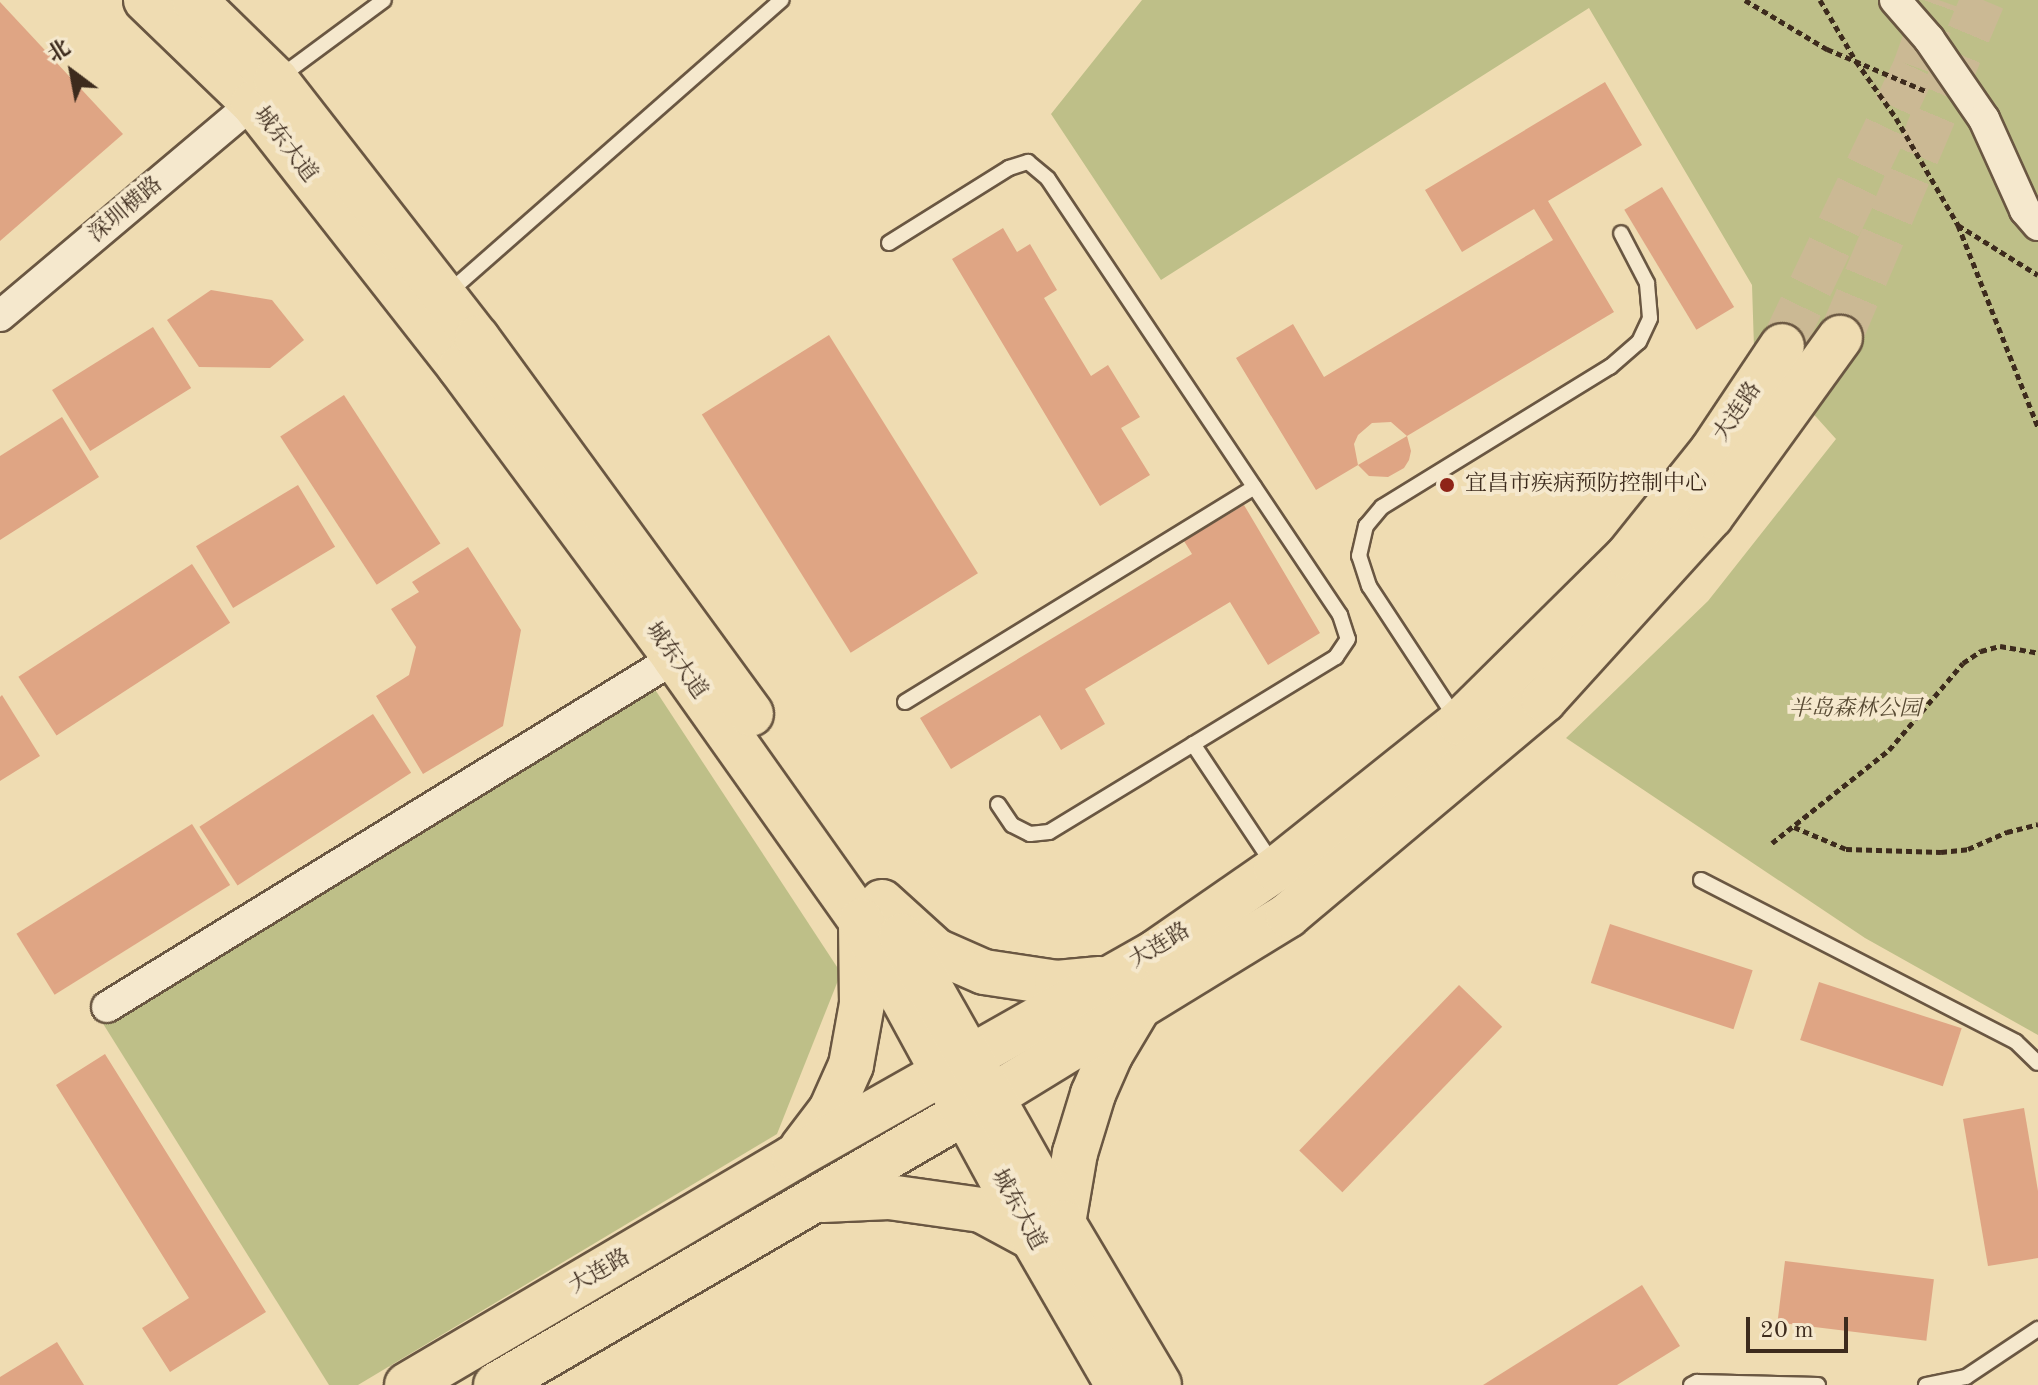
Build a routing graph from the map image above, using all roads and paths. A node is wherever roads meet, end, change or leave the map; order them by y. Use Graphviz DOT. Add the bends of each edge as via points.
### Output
graph roads {
  1 [pos="146,0"];
  2 [pos="194,0"];
  3 [pos="384,0"];
  4 [pos="781,0"];
  5 [pos="1745,0"];
  6 [pos="1820,0"];
  7 [pos="1895,0"];
  8 [pos="1856,61"];
  9 [pos="264,92"];
  10 [pos="1928,92"];
  11 [pos="1958,225"];
  12 [pos="2038,225"];
  13 [pos="1621,233"];
  14 [pos="889,243"];
  15 [pos="2038,275"];
  16 [pos="445,296"];
  17 [pos="0,316"];
  18 [pos="1840,338"];
  19 [pos="1782,346"];
  20 [pos="2038,427"];
  21 [pos="1254,487"];
  22 [pos="2038,653"];
  23 [pos="675,658"];
  24 [pos="905,702"];
  25 [pos="1469,738"];
  26 [pos="1193,744"];
  27 [pos="998,804"];
  28 [pos="2038,824"];
  29 [pos="1793,827"];
  30 [pos="1772,843"];
  31 [pos="1701,880"];
  32 [pos="1288,887"];
  33 [pos="871,912"];
  34 [pos="1124,990"];
  35 [pos="107,1007"];
  36 [pos="2038,1063"];
  37 [pos="957,1067"];
  38 [pos="978,1104"];
  39 [pos="794,1157"];
  40 [pos="816,1200"];
  41 [pos="1048,1230"];
  42 [pos="2038,1329"];
  43 [pos="407,1385"];
  44 [pos="496,1385"];
  45 [pos="1118,1385"];
  46 [pos="1159,1385"];
  47 [pos="1691,1385"];
  48 [pos="1818,1385"];
  49 [pos="1926,1385"];
  1 -- 9 [label="main road, 城东大道"];
  2 -- 9 [label="main road, 城东大道"];
  3 -- 9 [label="lane"];
  4 -- 16 [label="lane"];
  5 -- 8 [label="path"];
  6 -- 8 [label="path"];
  7 -- 12 [label="street" via="1984,119 2025,210"];
  8 -- 10 [label="path"];
  8 -- 11 [label="path"];
  9 -- 16 [label="main road, 城东大道"];
  9 -- 17 [label="street, 深圳横路"];
  9 -- 23 [label="main road, 城东大道"];
  11 -- 15 [label="path"];
  11 -- 20 [label="path"];
  13 -- 25 [label="lane" via="1647,283 1650,318 1639,342 1610,367 1382,507 1366,526 1359,556 1369,586"];
  14 -- 21 [label="lane" via="1009,168 1028,162 1048,179"];
  16 -- 33 [label="main road, 城东大道" via="698,637"];
  18 -- 25 [label="main road, 大连路" via="1711,516 1544,700"];
  19 -- 25 [label="main road, 大连路" via="1712,451"];
  21 -- 24 [label="lane"];
  21 -- 26 [label="lane" via="1340,615 1348,639 1336,657"];
  22 -- 29 [label="path" via="2000,646 1963,663 1889,750"];
  23 -- 33 [label="main road, 城东大道"];
  23 -- 35 [label="street"];
  25 -- 32 [label="main road, 大连路"];
  26 -- 27 [label="lane" via="1049,832 1030,834 1012,825"];
  26 -- 32 [label="lane"];
  28 -- 29 [label="path" via="1968,849 1941,852 1846,849"];
  29 -- 30 [label="path"];
  31 -- 36 [label="lane" via="2016,1042"];
  32 -- 34 [label="main road, 大连路"];
  33 -- 34 [label="main road" via="984,972"];
  33 -- 37 [label="main road, 城东大道"];
  33 -- 39 [label="main road" via="851,1065 831,1110"];
  34 -- 37 [label="main road, 大连路"];
  34 -- 38 [label="main road, 大连路"];
  34 -- 41 [label="main road" via="1110,1055"];
  37 -- 38 [label="main road, 城东大道"];
  37 -- 39 [label="main road, 大连路"];
  38 -- 40 [label="main road, 大连路"];
  38 -- 41 [label="main road, 城东大道"];
  39 -- 43 [label="main road, 大连路"];
  40 -- 41 [label="main road" via="889,1197 981,1210"];
  40 -- 44 [label="main road, 大连路"];
  41 -- 45 [label="main road, 城东大道"];
  41 -- 46 [label="main road, 城东大道"];
  42 -- 49 [label="lane" via="1966,1377"];
  47 -- 48 [label="lane"];
}
